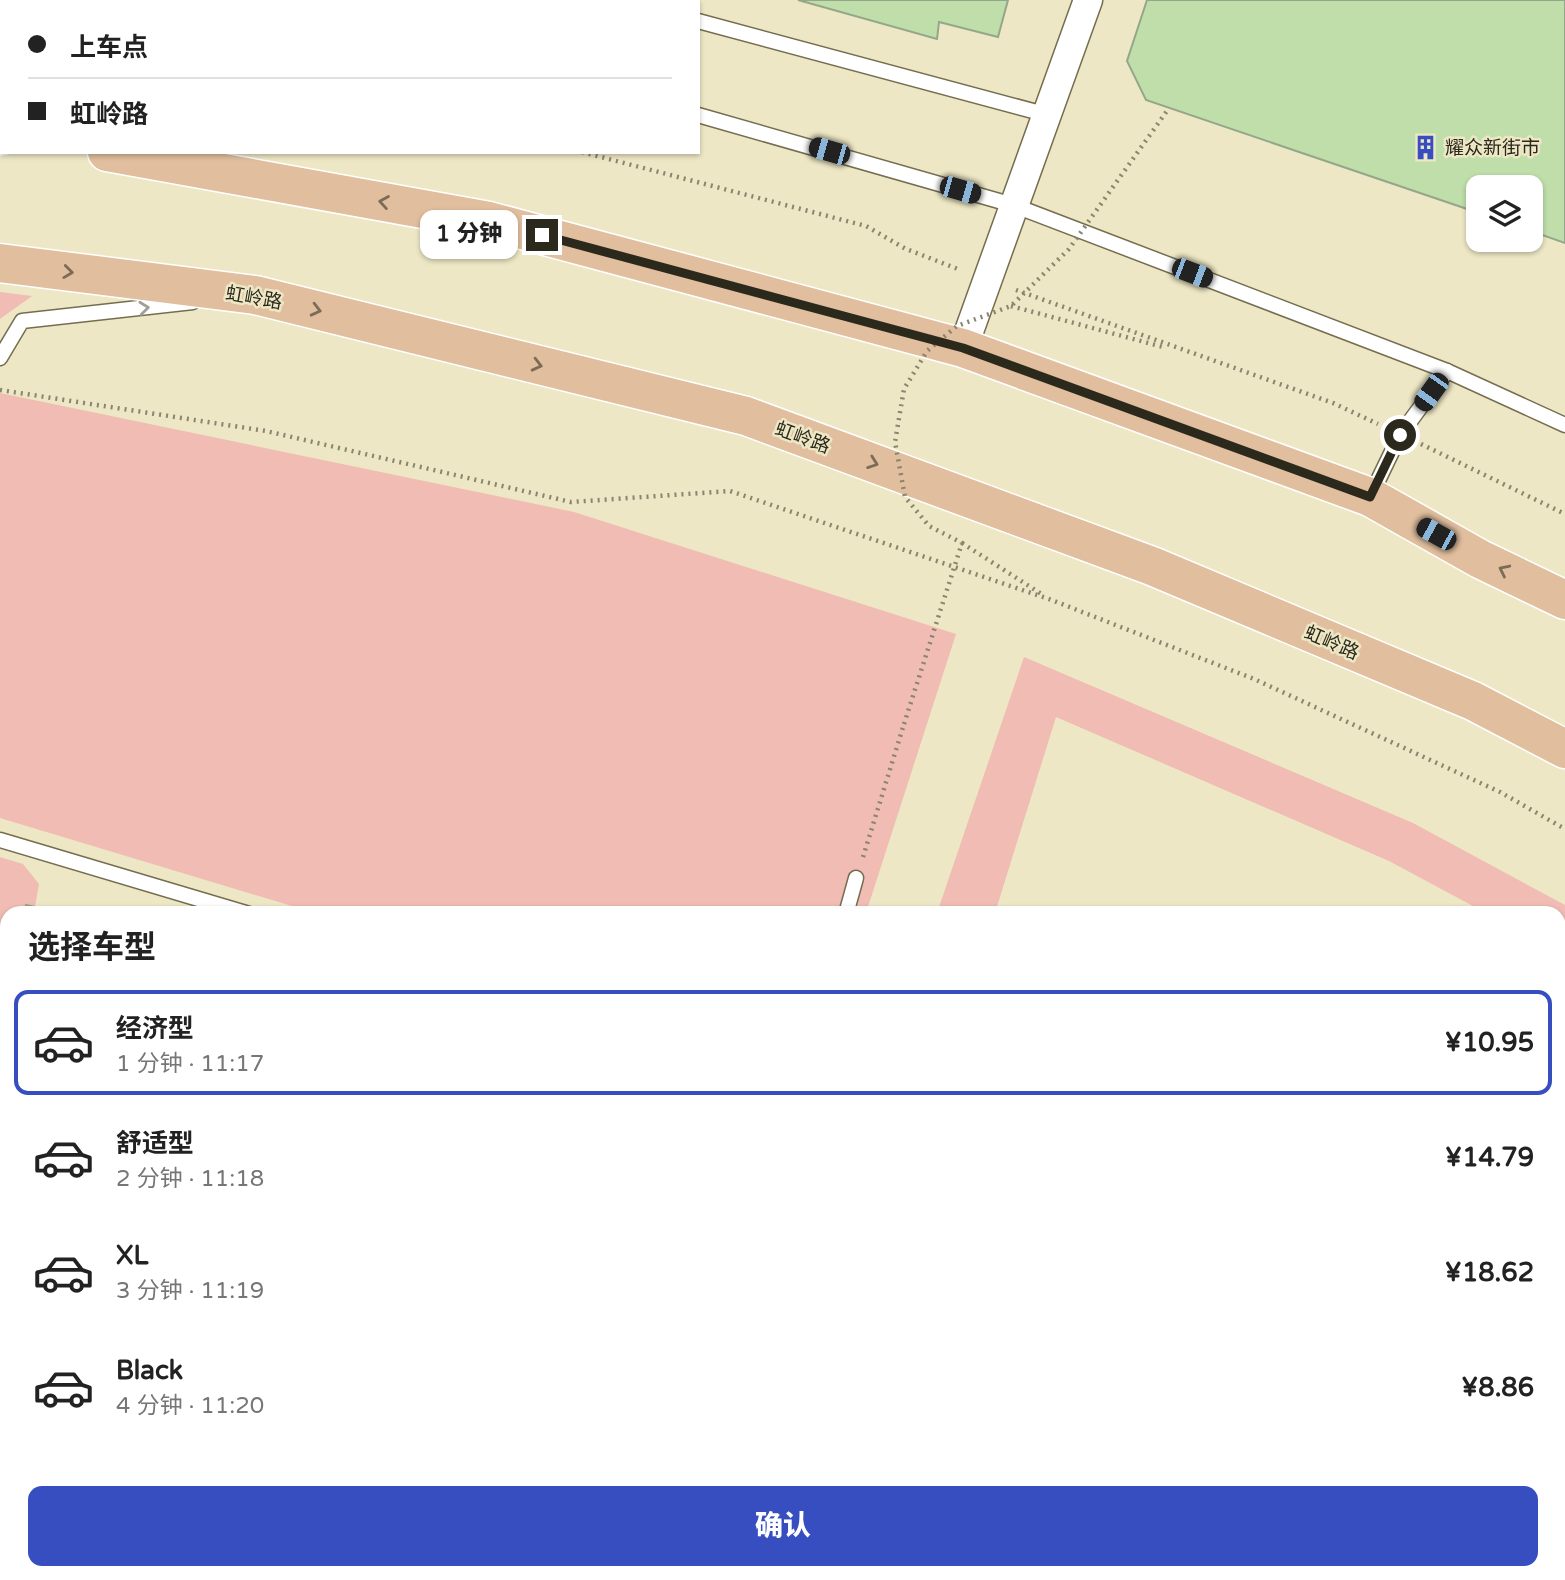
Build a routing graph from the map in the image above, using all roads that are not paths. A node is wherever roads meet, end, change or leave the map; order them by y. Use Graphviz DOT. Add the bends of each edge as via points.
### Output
graph roads {
  1 [pos="1088,0"];
  2 [pos="700,23"];
  3 [pos="1048,115"];
  4 [pos="700,116"];
  5 [pos="118,154"];
  6 [pos="1013,205"];
  7 [pos="0,263"];
  8 [pos="255,295"];
  9 [pos="963,348"];
  10 [pos="0,358"];
  11 [pos="1447,371"];
  12 [pos="1565,425"];
  13 [pos="1370,497"];
  14 [pos="1565,600"];
  15 [pos="1565,749"];
  16 [pos="0,840"];
  17 [pos="856,878"];
  18 [pos="222,906"];
  19 [pos="848,906"];
  1 -- 3 [label="street"];
  2 -- 3 [label="lane"];
  3 -- 6 [label="street"];
  4 -- 6 [label="lane"];
  9 -- 5 [label="main road, one-way" via="489,221"];
  6 -- 9 [label="street"];
  6 -- 11 [label="lane"];
  7 -- 8 [label="main road, 虹岭路, one-way"];
  10 -- 8 [label="lane, one-way" via="22,321"];
  8 -- 15 [label="main road, 虹岭路, one-way" via="746,416 1152,566 1473,701"];
  9 -- 13 [label="main road"];
  11 -- 12 [label="lane"];
  11 -- 13 [label="lane" via="1400,435"];
  14 -- 13 [label="main road, one-way"];
  16 -- 18 [label="lane"];
  17 -- 19 [label="lane"];
}
